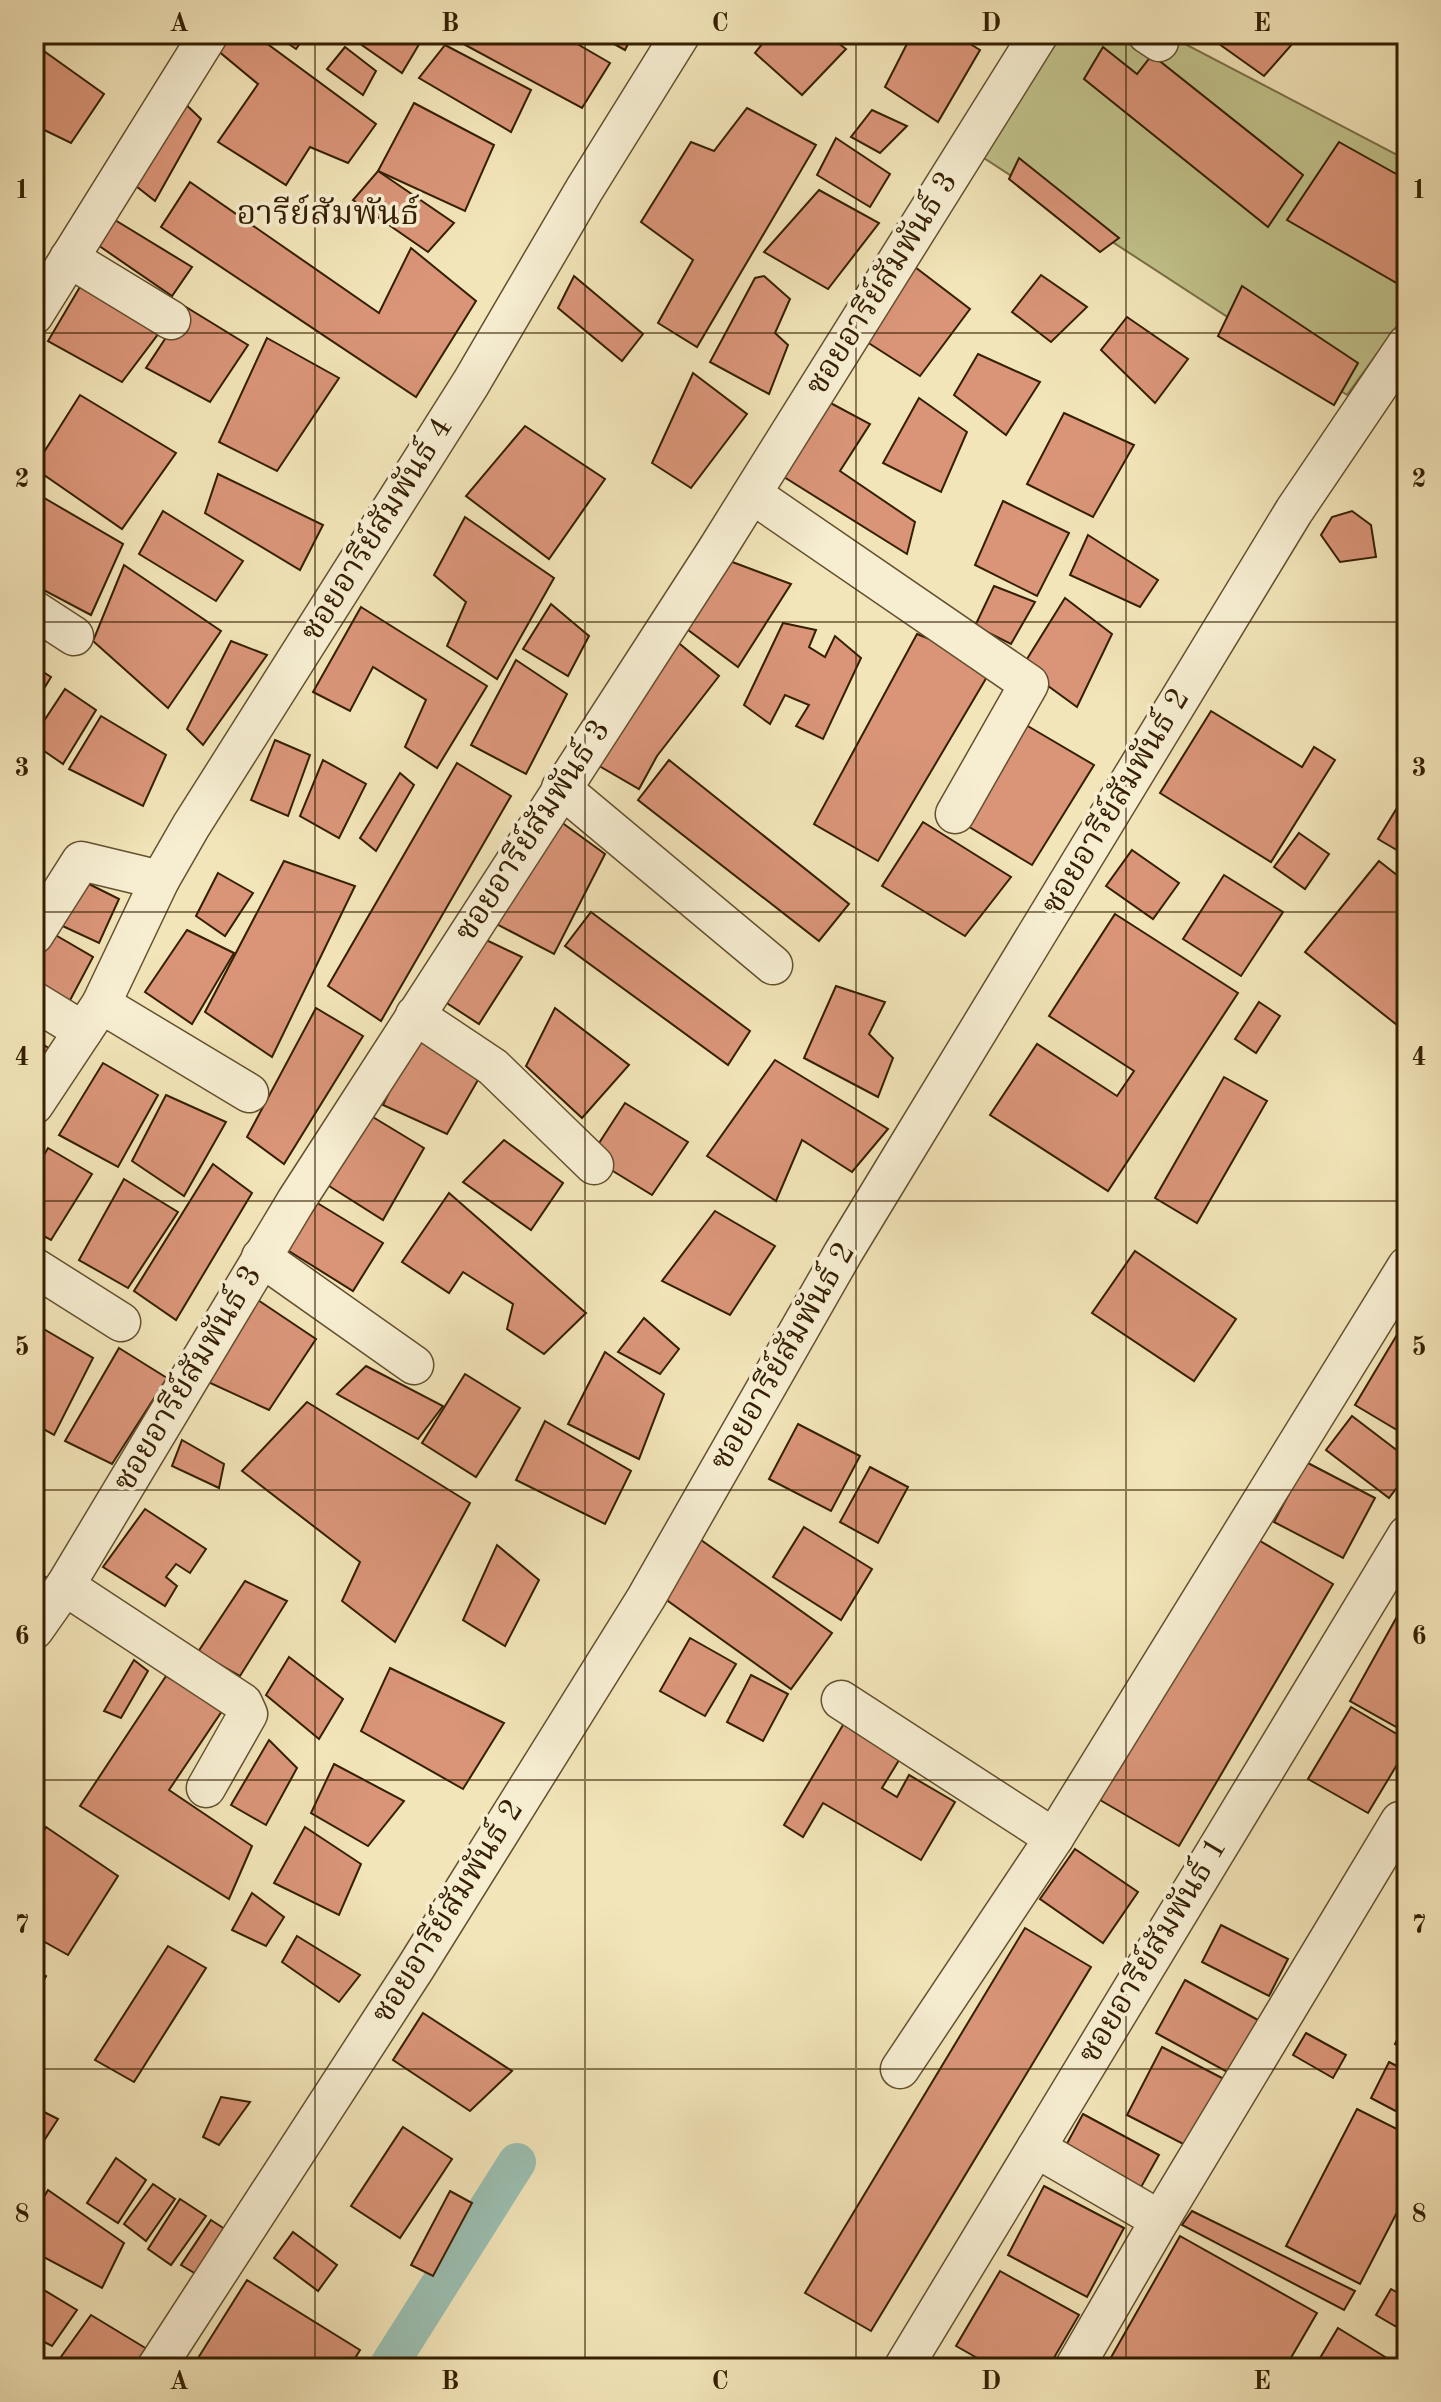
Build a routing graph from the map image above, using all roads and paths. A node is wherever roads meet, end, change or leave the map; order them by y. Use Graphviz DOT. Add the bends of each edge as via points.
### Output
graph roads {
  1 [pos="209,34"];
  2 [pos="681,34"];
  3 [pos="1039,34"];
  4 [pos="69,258"];
  5 [pos="34,315"];
  6 [pos="171,320"];
  7 [pos="1407,344"];
  8 [pos="752,494"];
  9 [pos="34,610"];
  10 [pos="74,636"];
  11 [pos="561,788"];
  12 [pos="955,814"];
  13 [pos="160,880"];
  14 [pos="34,935"];
  15 [pos="773,965"];
  16 [pos="34,1001"];
  17 [pos="415,1015"];
  18 [pos="92,1017"];
  19 [pos="249,1093"];
  20 [pos="34,1105"];
  21 [pos="594,1165"];
  22 [pos="261,1257"];
  23 [pos="1407,1266"];
  24 [pos="34,1267"];
  25 [pos="121,1322"];
  26 [pos="414,1365"];
  27 [pos="1407,1535"];
  28 [pos="65,1586"];
  29 [pos="34,1630"];
  30 [pos="841,1700"];
  31 [pos="206,1788"];
  32 [pos="1400,1821"];
  33 [pos="1054,1838"];
  34 [pos="900,2069"];
  35 [pos="1036,2148"];
  36 [pos="1160,2220"];
  37 [pos="156,2368"];
  38 [pos="903,2368"];
  39 [pos="1074,2368"];
  1 -- 4 [label="street"];
  2 -- 13 [label="street, ซอยอารีย์สัมพันธ์ 4" via="471,383"];
  3 -- 8 [label="street, ซอยอารีย์สัมพันธ์ 3"];
  4 -- 5 [label="street"];
  4 -- 6 [label="street"];
  7 -- 37 [label="street, ซอยอารีย์สัมพันธ์ 2" via="1294,511 843,1253 638,1611"];
  8 -- 11 [label="street, ซอยอารีย์สัมพันธ์ 3"];
  8 -- 12 [label="street" via="1029,684"];
  9 -- 10 [label="street"];
  11 -- 15 [label="street"];
  11 -- 17 [label="street, ซอยอารีย์สัมพันธ์ 3"];
  13 -- 14 [label="street" via="81,861"];
  13 -- 18 [label="street, ซอยอารีย์สัมพันธ์ 4"];
  16 -- 18 [label="street"];
  17 -- 21 [label="street" via="493,1067"];
  17 -- 22 [label="street, ซอยอารีย์สัมพันธ์ 3"];
  18 -- 19 [label="street"];
  18 -- 20 [label="street, ซอยอารีย์สัมพันธ์ 4"];
  22 -- 26 [label="street"];
  22 -- 28 [label="street, ซอยอารีย์สัมพันธ์ 3"];
  23 -- 33 [label="street"];
  24 -- 25 [label="street"];
  27 -- 35 [label="street, ซอยอารีย์สัมพันธ์ 1"];
  28 -- 29 [label="street, ซอยอารีย์สัมพันธ์ 3"];
  28 -- 31 [label="street" via="243,1703 248,1714"];
  30 -- 33 [label="street"];
  32 -- 36 [label="street"];
  33 -- 34 [label="street"];
  35 -- 36 [label="street"];
  35 -- 38 [label="street, ซอยอารีย์สัมพันธ์ 1"];
  36 -- 39 [label="street"];
}
